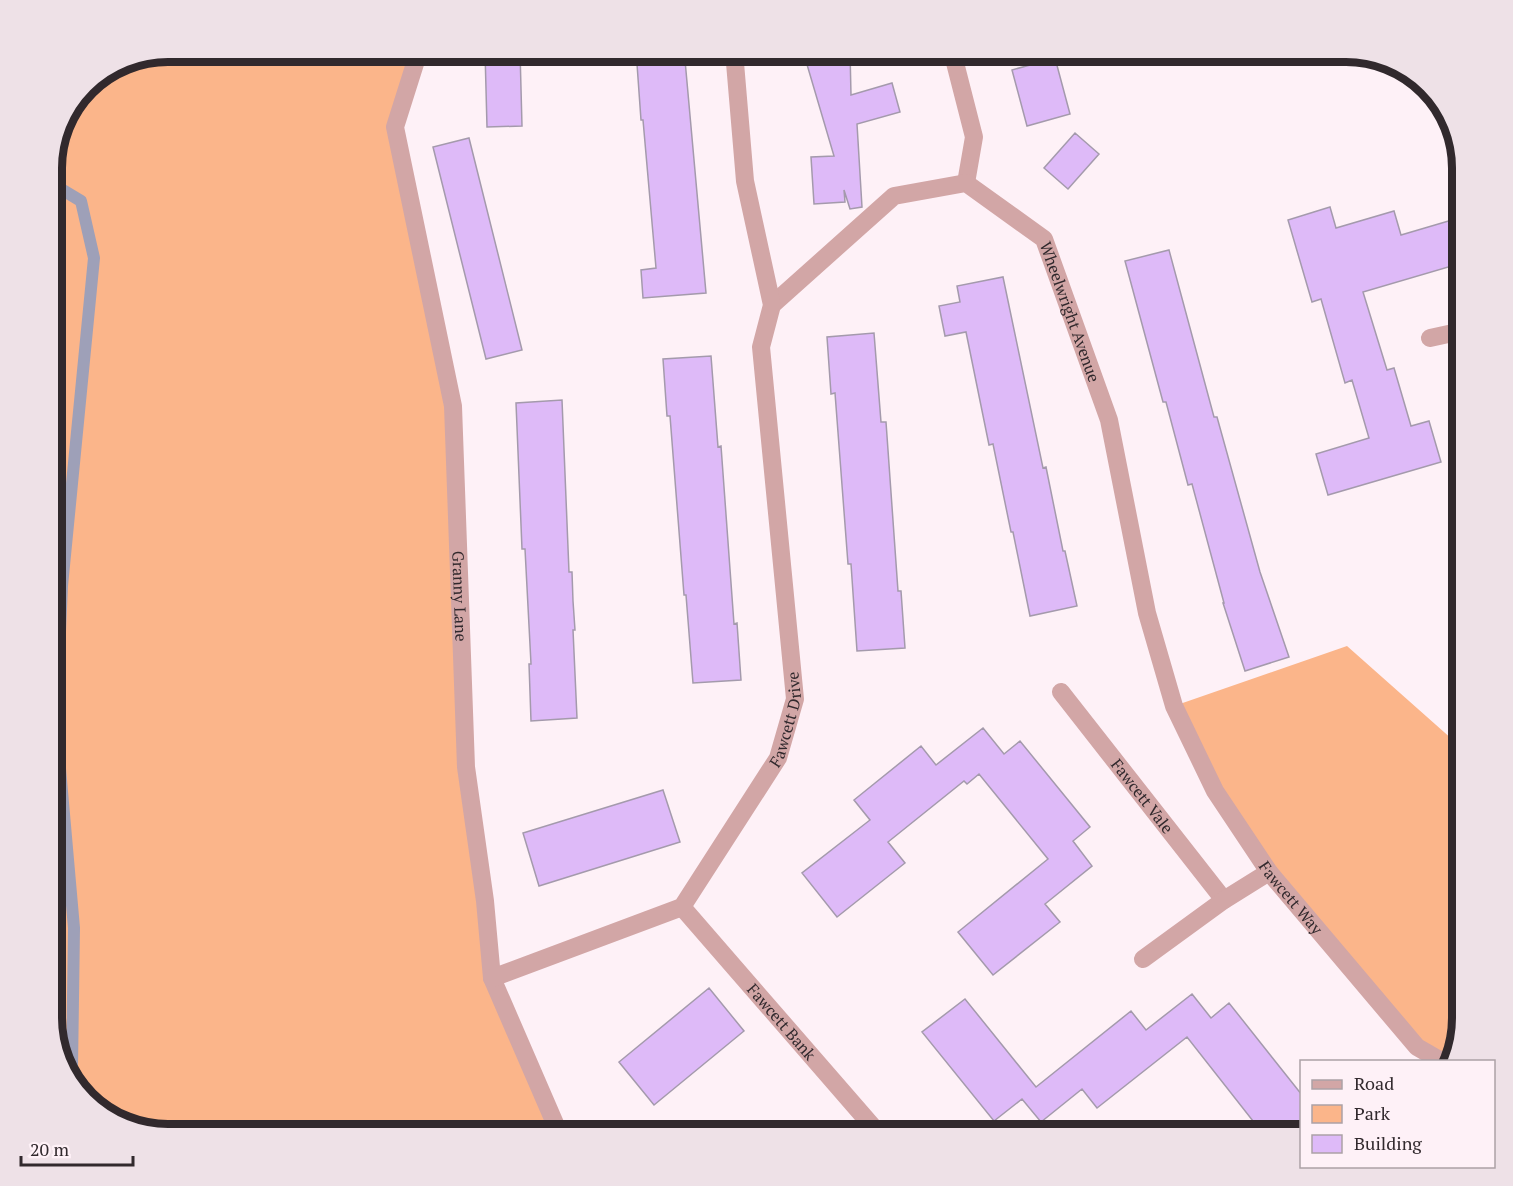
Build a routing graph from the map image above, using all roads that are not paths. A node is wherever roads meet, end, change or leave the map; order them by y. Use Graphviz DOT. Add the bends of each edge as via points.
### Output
graph roads {
  1 [pos="415,62"];
  2 [pos="735,62"];
  3 [pos="955,62"];
  4 [pos="966,183"];
  5 [pos="771,305"];
  6 [pos="1452,333"];
  7 [pos="1430,338"];
  8 [pos="1062,692"];
  9 [pos="1174,706"];
  10 [pos="1269,873"];
  11 [pos="1224,900"];
  12 [pos="682,907"];
  13 [pos="1143,959"];
  14 [pos="492,978"];
  15 [pos="1413,1054"];
  16 [pos="1436,1060"];
  17 [pos="555,1124"];
  18 [pos="870,1124"];
  1 -- 14 [label="street, Granny Lane" via="394,127 453,406 466,767"];
  2 -- 5 [label="street" via="745,181"];
  3 -- 4 [label="street" via="974,137"];
  4 -- 5 [label="street" via="894,196"];
  4 -- 9 [label="street, Wheelwright Avenue" via="1044,239 1109,420 1147,613"];
  5 -- 12 [label="street, Fawcett Drive" via="761,347 795,699 778,758"];
  6 -- 7 [label="street"];
  8 -- 11 [label="street, Fawcett Vale"];
  9 -- 10 [label="street, Fawcett Way" via="1215,791"];
  10 -- 11 [label="street"];
  10 -- 15 [label="street, Fawcett Way"];
  11 -- 13 [label="street"];
  12 -- 14 [label="street"];
  12 -- 18 [label="street, Fawcett Bank"];
  14 -- 17 [label="street, Granny Lane"];
  15 -- 16 [label="street, Fawcett Way"];
}
